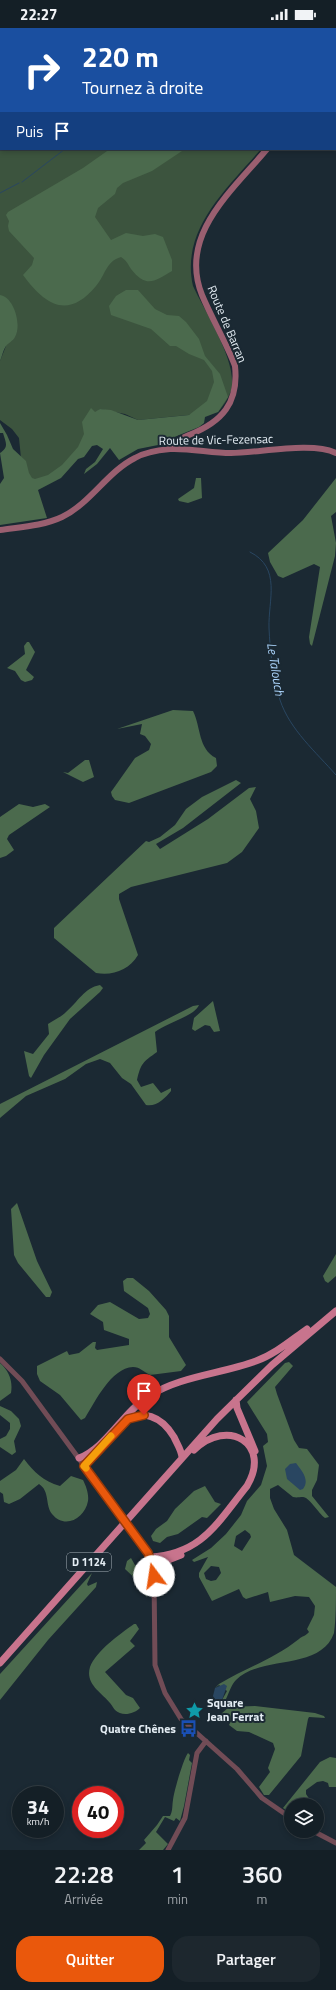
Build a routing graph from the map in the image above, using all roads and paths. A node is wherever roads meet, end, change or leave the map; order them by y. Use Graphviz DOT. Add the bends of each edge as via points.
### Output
graph roads {
  1 [pos="266,150"];
  2 [pos="170,449"];
  3 [pos="336,453"];
  4 [pos="0,530"];
  5 [pos="336,1308"];
  6 [pos="336,1311"];
  7 [pos="0,1359"];
  8 [pos="236,1400"];
  9 [pos="79,1458"];
  10 [pos="180,1460"];
  11 [pos="84,1466"];
  12 [pos="150,1557"];
  13 [pos="153,1566"];
  14 [pos="0,1663"];
  15 [pos="206,1741"];
  16 [pos="284,1813"];
  17 [pos="324,1837"];
  18 [pos="336,1843"];
  19 [pos="168,1850"];
  1 -- 2 [label="main road, Route de Barran" via="209,219 196,250 197,281 235,366 233,397 218,418 203,429 174,442"];
  2 -- 3 [label="main road, Route de Vic-Fezensac" via="239,453 324,448"];
  2 -- 4 [label="main road, Route de Vic-Fezensac" via="148,453 124,464 84,502 63,517 43,524"];
  5 -- 9 [label="highway" via="269,1356 174,1384 150,1396 129,1412 95,1450"];
  6 -- 8 [label="highway, D 1124"];
  7 -- 9 [label="street" via="19,1378"];
  8 -- 10 [label="highway, D 1124"];
  8 -- 13 [label="highway" via="260,1467 253,1486 202,1544"];
  9 -- 11 [label="street"];
  10 -- 11 [label="highway" via="181,1450 164,1424 150,1416 140,1415 128,1419"];
  10 -- 12 [label="highway" via="185,1459 211,1437 223,1434 236,1436 246,1443 255,1457 255,1467 248,1486 200,1541 189,1548"];
  10 -- 14 [label="highway, D 1124"];
  11 -- 12 [label="street"];
  12 -- 13 [label="street"];
  13 -- 15 [label="street" via="154,1657 157,1673 165,1693 181,1719"];
  15 -- 16 [label="street" via="237,1769 262,1798"];
  15 -- 19 [label="street" via="197,1753 185,1818"];
  17 -- 18 [label="street"];
}
